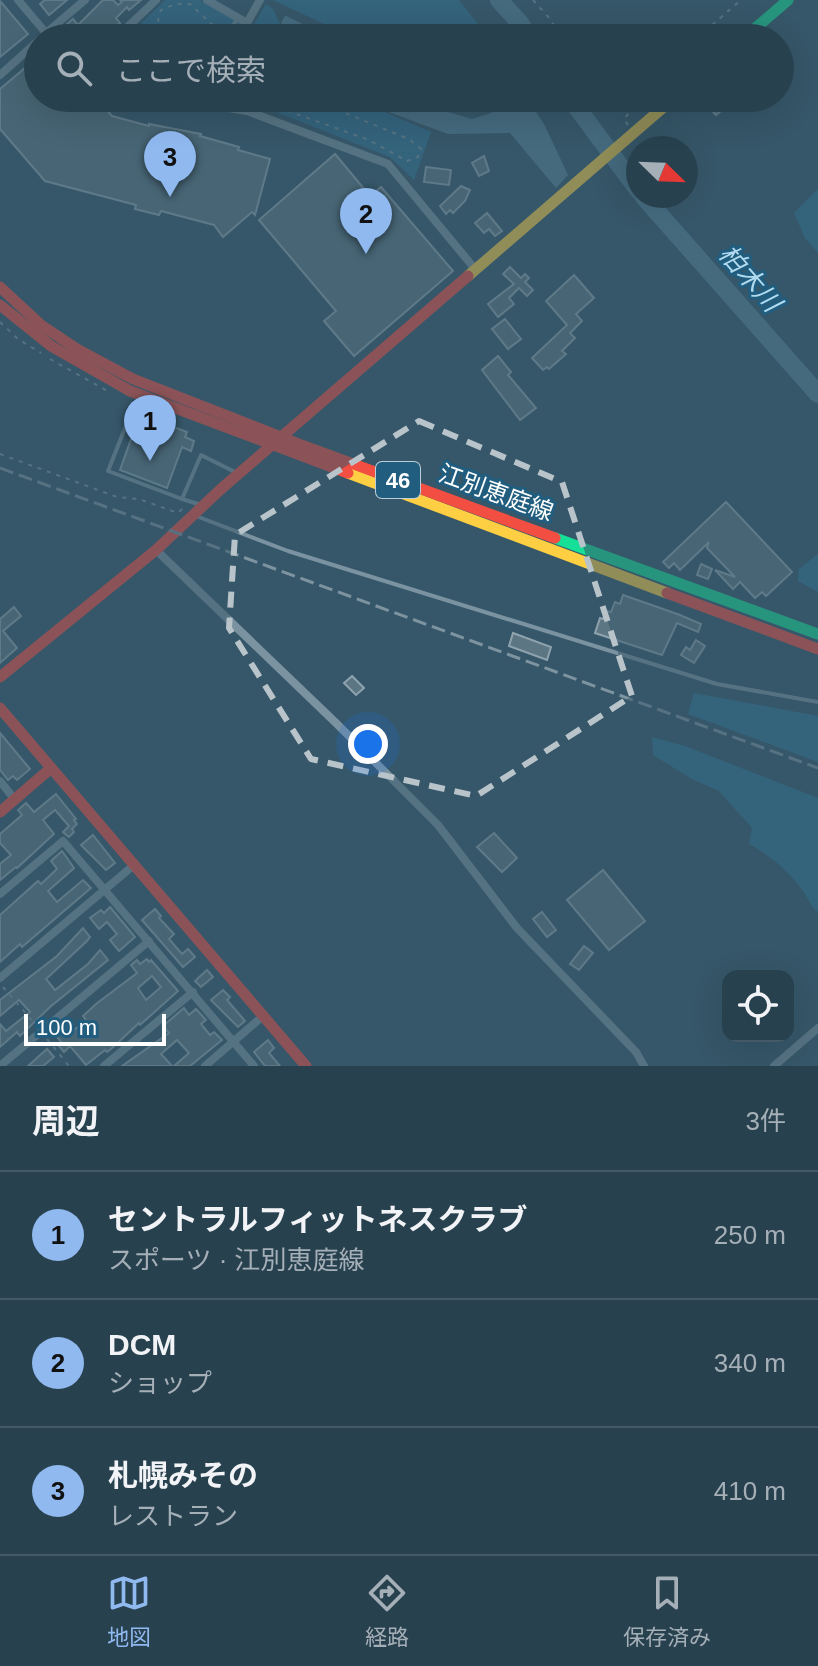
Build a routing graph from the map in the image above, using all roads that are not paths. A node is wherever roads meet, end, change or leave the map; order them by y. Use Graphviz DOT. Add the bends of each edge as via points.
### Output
graph roads {
  1 [pos="18,0"];
  2 [pos="85,0"];
  3 [pos="156,0"];
  4 [pos="207,0"];
  5 [pos="260,0"];
  6 [pos="788,0"];
  7 [pos="238,18"];
  8 [pos="35,24"];
  9 [pos="58,24"];
  10 [pos="131,24"];
  11 [pos="234,24"];
  12 [pos="760,24"];
  13 [pos="24,54"];
  14 [pos="0,75"];
  15 [pos="250,112"];
  16 [pos="658,112"];
  17 [pos="475,269"];
  18 [pos="0,287"];
  19 [pos="0,305"];
  20 [pos="129,418"];
  21 [pos="281,436"];
  22 [pos="271,445"];
  23 [pos="240,474"];
  24 [pos="182,499"];
  25 [pos="203,506"];
  26 [pos="194,515"];
  27 [pos="156,550"];
  28 [pos="818,634"];
  29 [pos="818,649"];
  30 [pos="0,677"];
  31 [pos="818,702"];
  32 [pos="0,708"];
  33 [pos="50,769"];
  34 [pos="0,781"];
  35 [pos="15,800"];
  36 [pos="0,812"];
  37 [pos="134,865"];
  38 [pos="105,889"];
  39 [pos="0,894"];
  40 [pos="149,941"];
  41 [pos="0,980"];
  42 [pos="193,992"];
  43 [pos="263,1016"];
  44 [pos="818,1028"];
  45 [pos="234,1041"];
  46 [pos="0,1066"];
  47 [pos="104,1066"];
  48 [pos="205,1066"];
  49 [pos="254,1066"];
  50 [pos="306,1066"];
  51 [pos="644,1066"];
  52 [pos="774,1066"];
  1 -- 8 [label="street"];
  2 -- 9 [label="street"];
  3 -- 10 [label="street"];
  4 -- 7 [label="street"];
  5 -- 7 [label="street" via="247,23"];
  6 -- 12 [label="main road"];
  7 -- 11 [label="lane"];
  13 -- 14 [label="street"];
  15 -- 17 [label="street" via="388,164"];
  16 -- 17 [label="main road"];
  17 -- 21 [label="main road"];
  18 -- 21 [label="main road, 江別恵庭線 / 46" via="41,325 123,374"];
  19 -- 22 [label="main road, 江別恵庭線 / 46" via="35,335 101,377"];
  20 -- 24 [label="lane" via="108,471"];
  21 -- 22 [label="main road"];
  21 -- 28 [label="main road, 江別恵庭線 / 46"];
  22 -- 23 [label="main road"];
  22 -- 29 [label="main road, 江別恵庭線 / 46"];
  23 -- 24 [label="lane" via="201,455"];
  23 -- 25 [label="main road"];
  24 -- 25 [label="lane"];
  25 -- 26 [label="main road"];
  26 -- 27 [label="main road"];
  26 -- 31 [label="lane" via="288,551 717,684"];
  27 -- 30 [label="main road"];
  27 -- 51 [label="street" via="438,825 517,928"];
  32 -- 33 [label="main road"];
  33 -- 35 [label="main road"];
  33 -- 37 [label="main road"];
  34 -- 35 [label="street"];
  35 -- 36 [label="main road"];
  37 -- 38 [label="street"];
  37 -- 43 [label="main road"];
  38 -- 39 [label="street" via="63,841"];
  38 -- 40 [label="street"];
  38 -- 41 [label="street"];
  40 -- 42 [label="street"];
  40 -- 46 [label="street"];
  42 -- 45 [label="street"];
  42 -- 47 [label="street"];
  43 -- 45 [label="street"];
  43 -- 50 [label="main road"];
  44 -- 52 [label="street"];
  45 -- 48 [label="street"];
  45 -- 49 [label="street"];
}
